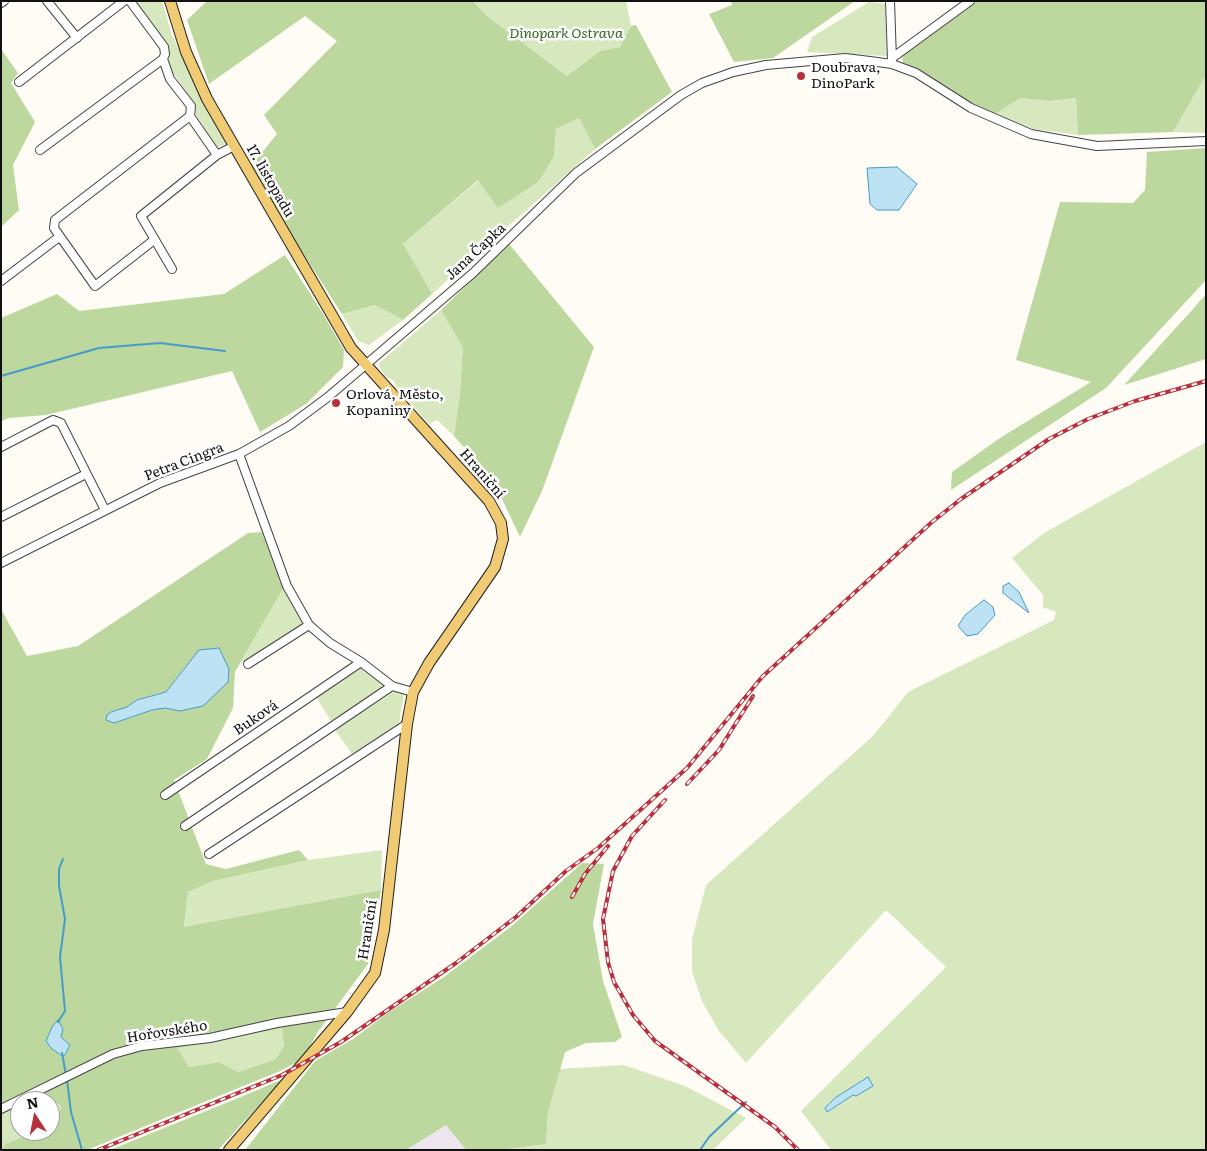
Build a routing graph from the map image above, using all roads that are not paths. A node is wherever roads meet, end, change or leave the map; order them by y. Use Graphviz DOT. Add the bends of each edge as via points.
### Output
graph roads {
  1 [pos="47,1"];
  2 [pos="124,1"];
  3 [pos="130,1"];
  4 [pos="170,1"];
  5 [pos="890,1"];
  6 [pos="970,1"];
  7 [pos="77,38"];
  8 [pos="163,59"];
  9 [pos="892,61"];
  10 [pos="19,82"];
  11 [pos="190,116"];
  12 [pos="1206,141"];
  13 [pos="234,146"];
  14 [pos="40,150"];
  15 [pos="217,155"];
  16 [pos="59,237"];
  17 [pos="154,240"];
  18 [pos="172,269"];
  19 [pos="1,281"];
  20 [pos="365,366"];
  21 [pos="1,447"];
  22 [pos="239,454"];
  23 [pos="86,474"];
  24 [pos="104,510"];
  25 [pos="1,518"];
  26 [pos="1,564"];
  27 [pos="309,625"];
  28 [pos="361,662"];
  29 [pos="248,664"];
  30 [pos="392,686"];
  31 [pos="413,692"];
  32 [pos="407,724"];
  33 [pos="165,795"];
  34 [pos="185,826"];
  35 [pos="208,854"];
  36 [pos="347,1012"];
  37 [pos="1,1109"];
  38 [pos="229,1150"];
  1 -- 7 [label="street"];
  2 -- 7 [label="street"];
  3 -- 8 [label="street" via="164,47"];
  4 -- 13 [label="main road, 17. listopadu" via="195,75"];
  5 -- 9 [label="street"];
  6 -- 9 [label="street"];
  7 -- 10 [label="street"];
  8 -- 11 [label="street" via="170,79 191,106"];
  8 -- 14 [label="street"];
  9 -- 12 [label="street, Jana Čapka" via="971,108 1031,134 1097,146"];
  9 -- 20 [label="street, Jana Čapka" via="845,58 766,66 733,72 681,95 576,173 473,274"];
  11 -- 15 [label="street"];
  11 -- 16 [label="street" via="58,215 54,228"];
  13 -- 15 [label="street"];
  13 -- 20 [label="main road, 17. listopadu" via="351,348"];
  15 -- 17 [label="street" via="141,216"];
  16 -- 17 [label="street" via="95,286"];
  16 -- 19 [label="street"];
  17 -- 18 [label="street"];
  20 -- 22 [label="street, Petra Cingra" via="289,426"];
  20 -- 31 [label="main road, Hraniční" via="489,502 502,531 502,547 495,567 424,670"];
  21 -- 23 [label="street" via="53,420 61,424"];
  22 -- 24 [label="street, Petra Cingra" via="160,483"];
  22 -- 27 [label="street" via="287,586"];
  23 -- 24 [label="street"];
  23 -- 25 [label="street"];
  24 -- 26 [label="street, Petra Cingra"];
  27 -- 28 [label="street"];
  27 -- 29 [label="street"];
  28 -- 30 [label="street"];
  28 -- 33 [label="street, Buková"];
  30 -- 31 [label="street"];
  30 -- 34 [label="street"];
  31 -- 32 [label="main road, Hraniční"];
  32 -- 35 [label="street"];
  32 -- 36 [label="main road, Hraniční" via="381,950 371,980"];
  36 -- 37 [label="street, Hořovského" via="210,1038 142,1046 113,1054"];
  36 -- 38 [label="main road, Hraniční"];
}
